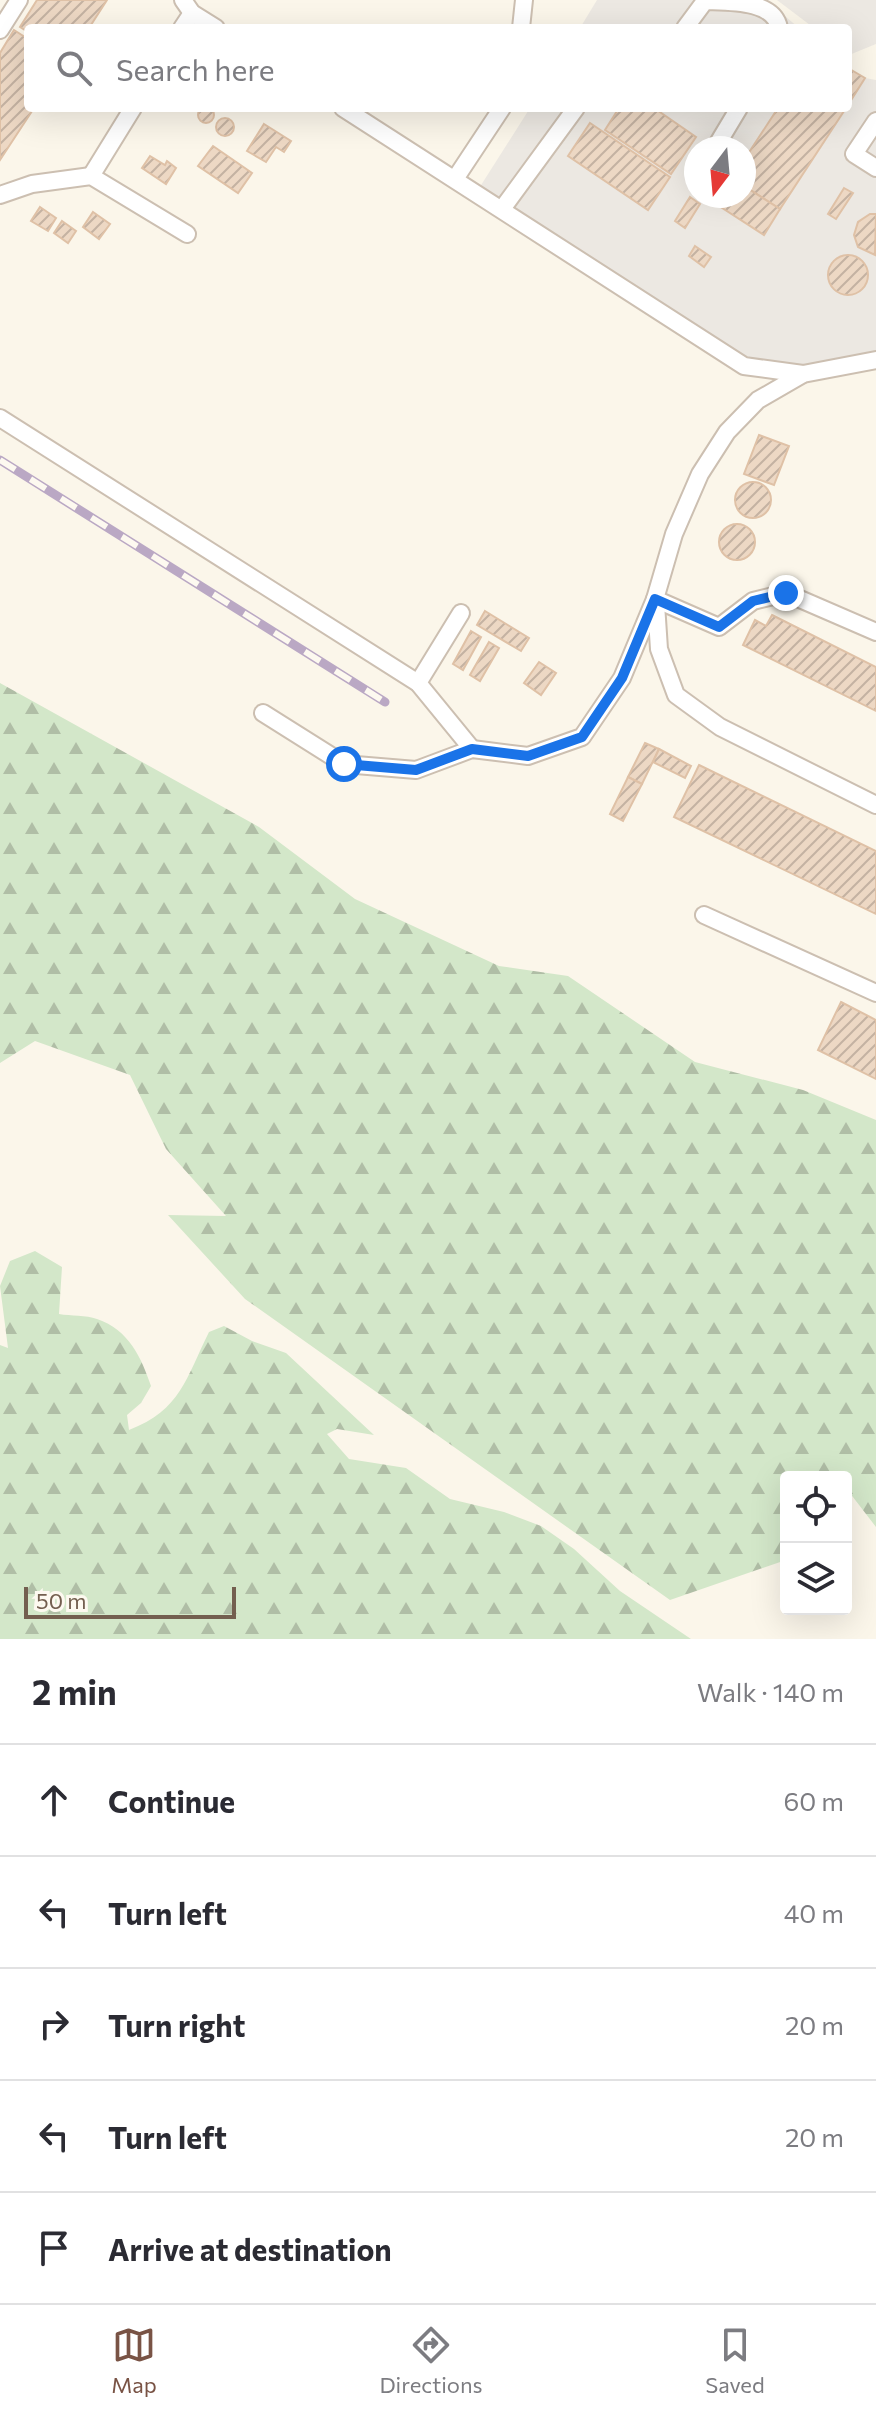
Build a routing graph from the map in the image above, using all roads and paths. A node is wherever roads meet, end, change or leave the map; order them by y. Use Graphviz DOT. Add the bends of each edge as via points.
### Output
graph roads {
  1 [pos="19,0"];
  2 [pos="524,0"];
  3 [pos="187,6"];
  4 [pos="211,24"];
  5 [pos="521,24"];
  6 [pos="688,24"];
  7 [pos="778,24"];
  8 [pos="0,30"];
  9 [pos="131,112"];
  10 [pos="349,112"];
  11 [pos="499,112"];
  12 [pos="573,112"];
  13 [pos="737,112"];
  14 [pos="876,121"];
  15 [pos="722,136"];
  16 [pos="876,168"];
  17 [pos="91,176"];
  18 [pos="455,179"];
  19 [pos="0,195"];
  20 [pos="502,209"];
  21 [pos="187,234"];
  22 [pos="876,360"];
  23 [pos="803,374"];
  24 [pos="0,418"];
  25 [pos="655,599"];
  26 [pos="461,613"];
  27 [pos="876,632"];
  28 [pos="418,683"];
  29 [pos="263,713"];
  30 [pos="472,749"];
  31 [pos="876,805"];
  32 [pos="704,915"];
  33 [pos="876,993"];
  1 -- 8 [label="lane"];
  2 -- 5 [label="lane"];
  3 -- 4 [label="lane"];
  6 -- 7 [label="lane" via="705,1 759,3"];
  9 -- 17 [label="lane"];
  10 -- 18 [label="lane"];
  11 -- 18 [label="lane"];
  12 -- 20 [label="lane"];
  13 -- 15 [label="lane"];
  14 -- 16 [label="lane" via="854,154"];
  17 -- 19 [label="lane" via="32,184"];
  17 -- 21 [label="lane"];
  18 -- 20 [label="lane"];
  20 -- 23 [label="lane" via="744,366"];
  22 -- 23 [label="lane"];
  23 -- 25 [label="lane" via="758,400 727,432 689,498"];
  24 -- 28 [label="lane"];
  25 -- 27 [label="lane" via="719,627 753,601 786,593"];
  25 -- 30 [label="lane" via="622,678 582,737 528,756"];
  25 -- 31 [label="lane" via="659,649 676,695 720,727"];
  26 -- 28 [label="lane"];
  28 -- 30 [label="lane"];
  29 -- 30 [label="lane" via="344,764 416,770"];
  32 -- 33 [label="lane"];
}
